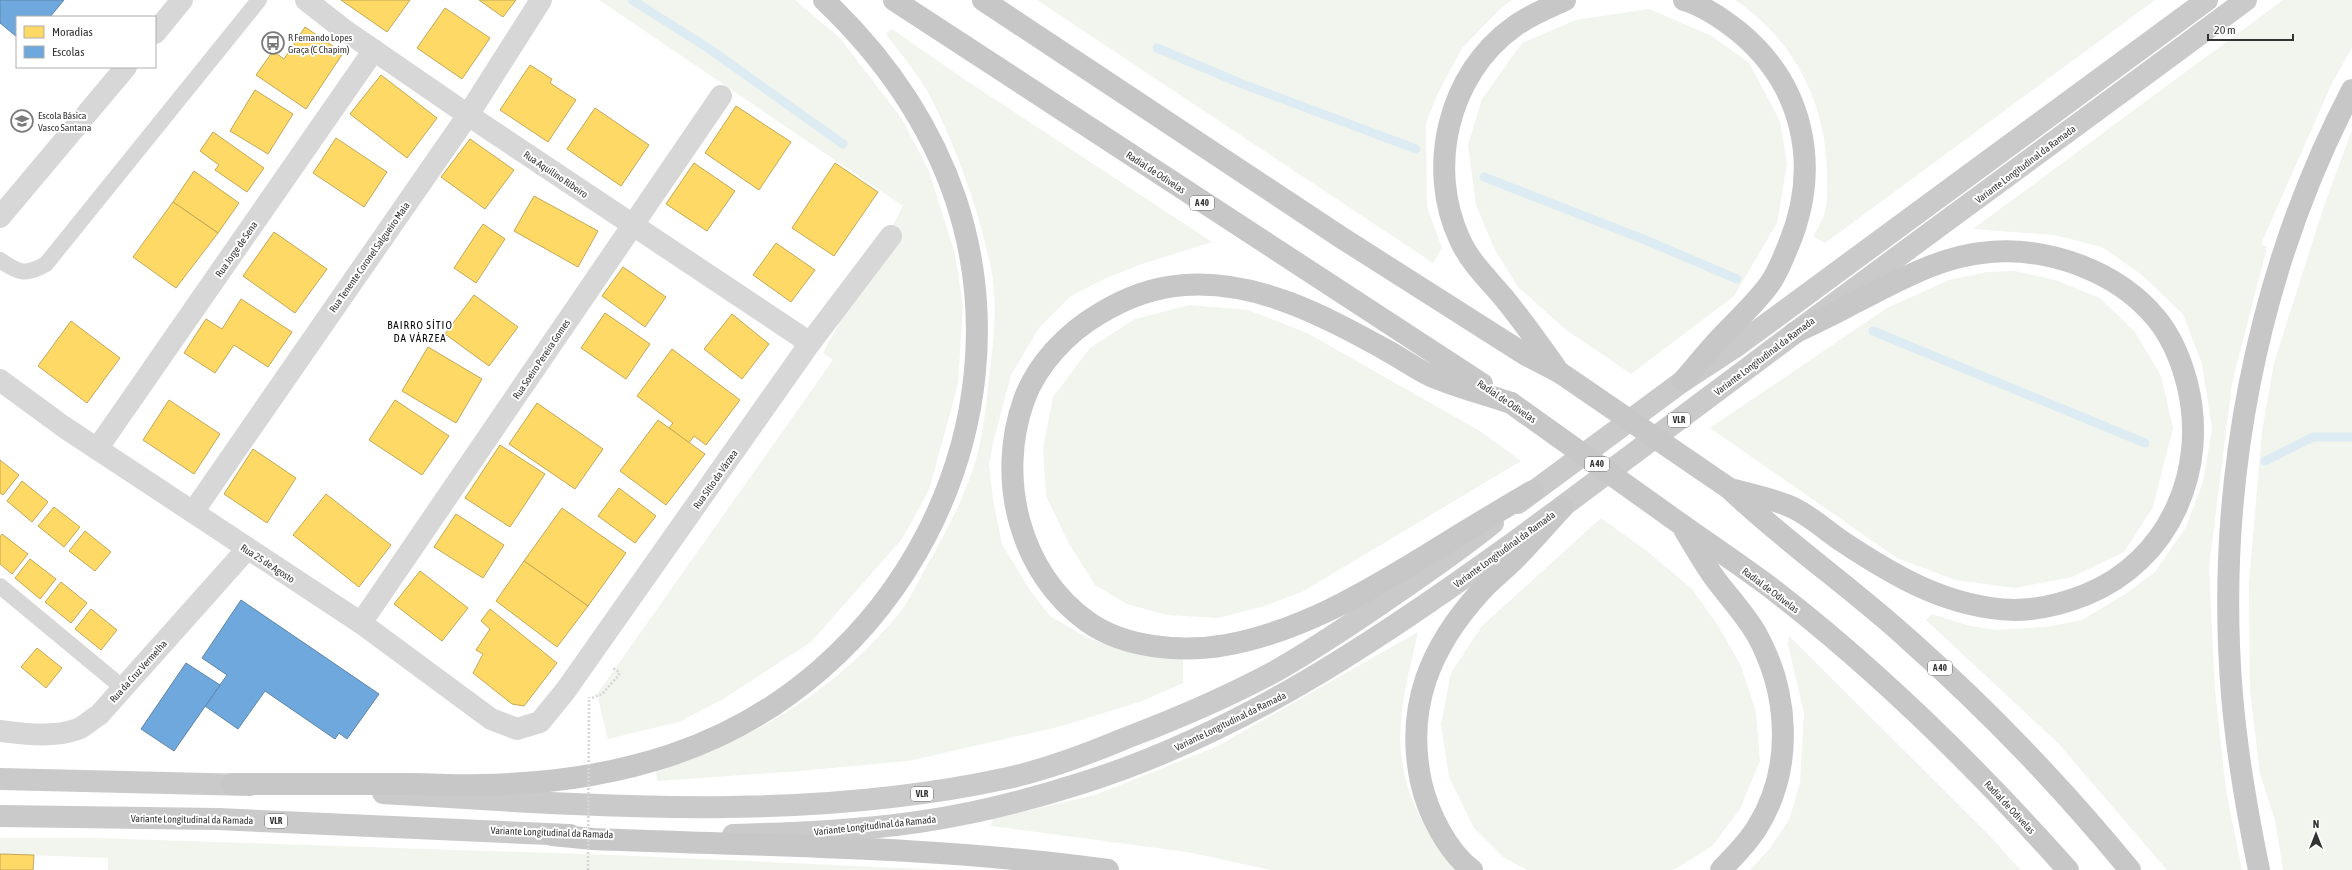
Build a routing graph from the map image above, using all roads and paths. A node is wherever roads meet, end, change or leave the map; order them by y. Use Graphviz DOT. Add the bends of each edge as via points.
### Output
graph roads {
  1 [pos="182,0"];
  2 [pos="259,0"];
  3 [pos="306,0"];
  4 [pos="541,0"];
  5 [pos="824,0"];
  6 [pos="894,0"];
  7 [pos="983,0"];
  8 [pos="1565,0"];
  9 [pos="1684,0"];
  10 [pos="2207,0"];
  11 [pos="2246,0"];
  12 [pos="156,32"];
  13 [pos="374,50"];
  14 [pos="125,68"];
  15 [pos="2352,90"];
  16 [pos="721,96"];
  17 [pos="468,114"];
  18 [pos="0,217"];
  19 [pos="632,226"];
  20 [pos="891,236"];
  21 [pos="0,260"];
  22 [pos="1794,333"];
  23 [pos="810,343"];
  24 [pos="1559,372"];
  25 [pos="0,380"];
  26 [pos="1683,381"];
  27 [pos="1511,403"];
  28 [pos="97,449"];
  29 [pos="1730,489"];
  30 [pos="1533,491"];
  31 [pos="1563,506"];
  32 [pos="192,512"];
  33 [pos="1682,524"];
  34 [pos="247,549"];
  35 [pos="0,586"];
  36 [pos="361,624"];
  37 [pos="122,688"];
  38 [pos="589,697"];
  39 [pos="540,722"];
  40 [pos="0,732"];
  41 [pos="0,779"];
  42 [pos="232,784"];
  43 [pos="0,816"];
  44 [pos="552,835"];
  45 [pos="588,870"];
  46 [pos="1108,870"];
  47 [pos="1472,870"];
  48 [pos="1721,870"];
  49 [pos="2068,870"];
  50 [pos="2130,870"];
  51 [pos="2259,870"];
  1 -- 12 [label="street"];
  2 -- 21 [label="lane" via="46,264 31,272 16,271"];
  3 -- 13 [label="street, Rua Aquilino Ribeiro"];
  4 -- 17 [label="street, Rua Tenente Coronel Salgueiro Maia"];
  5 -- 42 [label="highway" via="866,44 895,80 918,117 942,165 956,202 967,246 976,314 972,395 954,475 940,510 901,580 870,622 834,659 761,715 720,736 672,755 616,770 528,783 478,785"];
  6 -- 27 [label="highway, Radial de Odivelas / A 40"];
  7 -- 24 [label="highway, A 40" via="1342,238 1526,354"];
  8 -- 24 [label="highway" via="1539,11 1514,27 1492,47 1473,70 1457,99 1444,150 1445,182 1450,213 1460,240 1479,270 1522,321"];
  9 -- 26 [label="highway" via="1719,16 1765,57 1783,81 1803,133 1806,166 1804,197 1796,229 1772,281 1751,308 1724,334"];
  10 -- 26 [label="main road" via="1738,345"];
  11 -- 22 [label="main road, Variante Longitudinal da Ramada"];
  13 -- 17 [label="street, Rua Aquilino Ribeiro"];
  13 -- 28 [label="street, Rua Jorge de Sena"];
  14 -- 18 [label="street"];
  15 -- 51 [label="highway" via="2322,152 2283,254 2255,361 2236,472 2229,589 2232,694 2239,760"];
  16 -- 19 [label="street, Rua Soeiro Pereira Gomes"];
  17 -- 19 [label="street, Rua Aquilino Ribeiro"];
  17 -- 32 [label="street, Rua Tenente Coronel Salgueiro Maia"];
  19 -- 23 [label="street, Rua Aquilino Ribeiro"];
  19 -- 36 [label="street, Rua Soeiro Pereira Gomes"];
  20 -- 23 [label="street, Rua Sítio da Várzea"];
  22 -- 29 [label="highway" via="1930,265 1962,256 1990,252 2050,256 2111,279 2134,296 2155,317 2170,339 2182,366 2191,404 2194,444 2178,506 2161,535 2126,572 2100,589 2043,608 2016,610 1956,602 1928,591 1869,560 1791,506"];
  22 -- 31 [label="main road, Variante Longitudinal da Ramada / VLR"];
  23 -- 39 [label="street, Rua Sítio da Várzea" via="593,653"];
  24 -- 29 [label="highway, A 40, bridge"];
  25 -- 28 [label="street, Rua 25 de Agosto"];
  26 -- 30 [label="main road, VLR"];
  27 -- 30 [label="highway" via="1430,375 1338,324 1292,303 1254,291 1218,285 1184,285 1152,290 1118,302 1087,321 1063,340 1040,370 1025,398 1016,430 1012,465 1014,501 1022,533 1039,568 1060,598 1089,622 1119,638 1161,647 1198,649 1255,638 1341,604 1381,583"];
  27 -- 33 [label="highway, Radial de Odivelas / A 40, bridge"];
  28 -- 32 [label="street, Rua 25 de Agosto"];
  29 -- 50 [label="highway, A 40" via="1771,527 1897,629 1962,688 2045,773"];
  30 -- 42 [label="main road, VLR" via="1451,557 1275,671 1218,700 1147,730 1081,756 1010,777 880,799 802,806 729,808 567,805"];
  31 -- 44 [label="main road, Variante Longitudinal da Ramada / VLR" via="1417,611 1337,664 1283,695 1181,747 1082,783 920,822 862,828 732,835"];
  31 -- 47 [label="highway" via="1481,592 1453,628 1434,658 1420,695 1415,726 1416,759 1423,792 1433,817 1448,843"];
  32 -- 34 [label="street, Rua 25 de Agosto"];
  33 -- 48 [label="highway" via="1706,566 1756,633 1772,668 1780,697 1784,727 1778,778 1770,803 1758,827"];
  33 -- 49 [label="highway, Radial de Odivelas / A 40" via="1775,591 1906,702 1976,770"];
  34 -- 36 [label="street, Rua 25 de Agosto"];
  34 -- 37 [label="street, Rua da Cruz Vermelha"];
  35 -- 37 [label="lane"];
  36 -- 39 [label="street, Rua 25 de Agosto" via="491,719 517,729"];
  37 -- 40 [label="street, Rua da Cruz Vermelha" via="99,715 80,729 35,735"];
  38 -- 45 [label="path, bridge"];
  41 -- 42 [label="main road, VLR"];
  43 -- 44 [label="main road, Variante Longitudinal da Ramada / VLR" via="289,822"];
  44 -- 46 [label="highway" via="593,839 898,849 989,856"];
}
